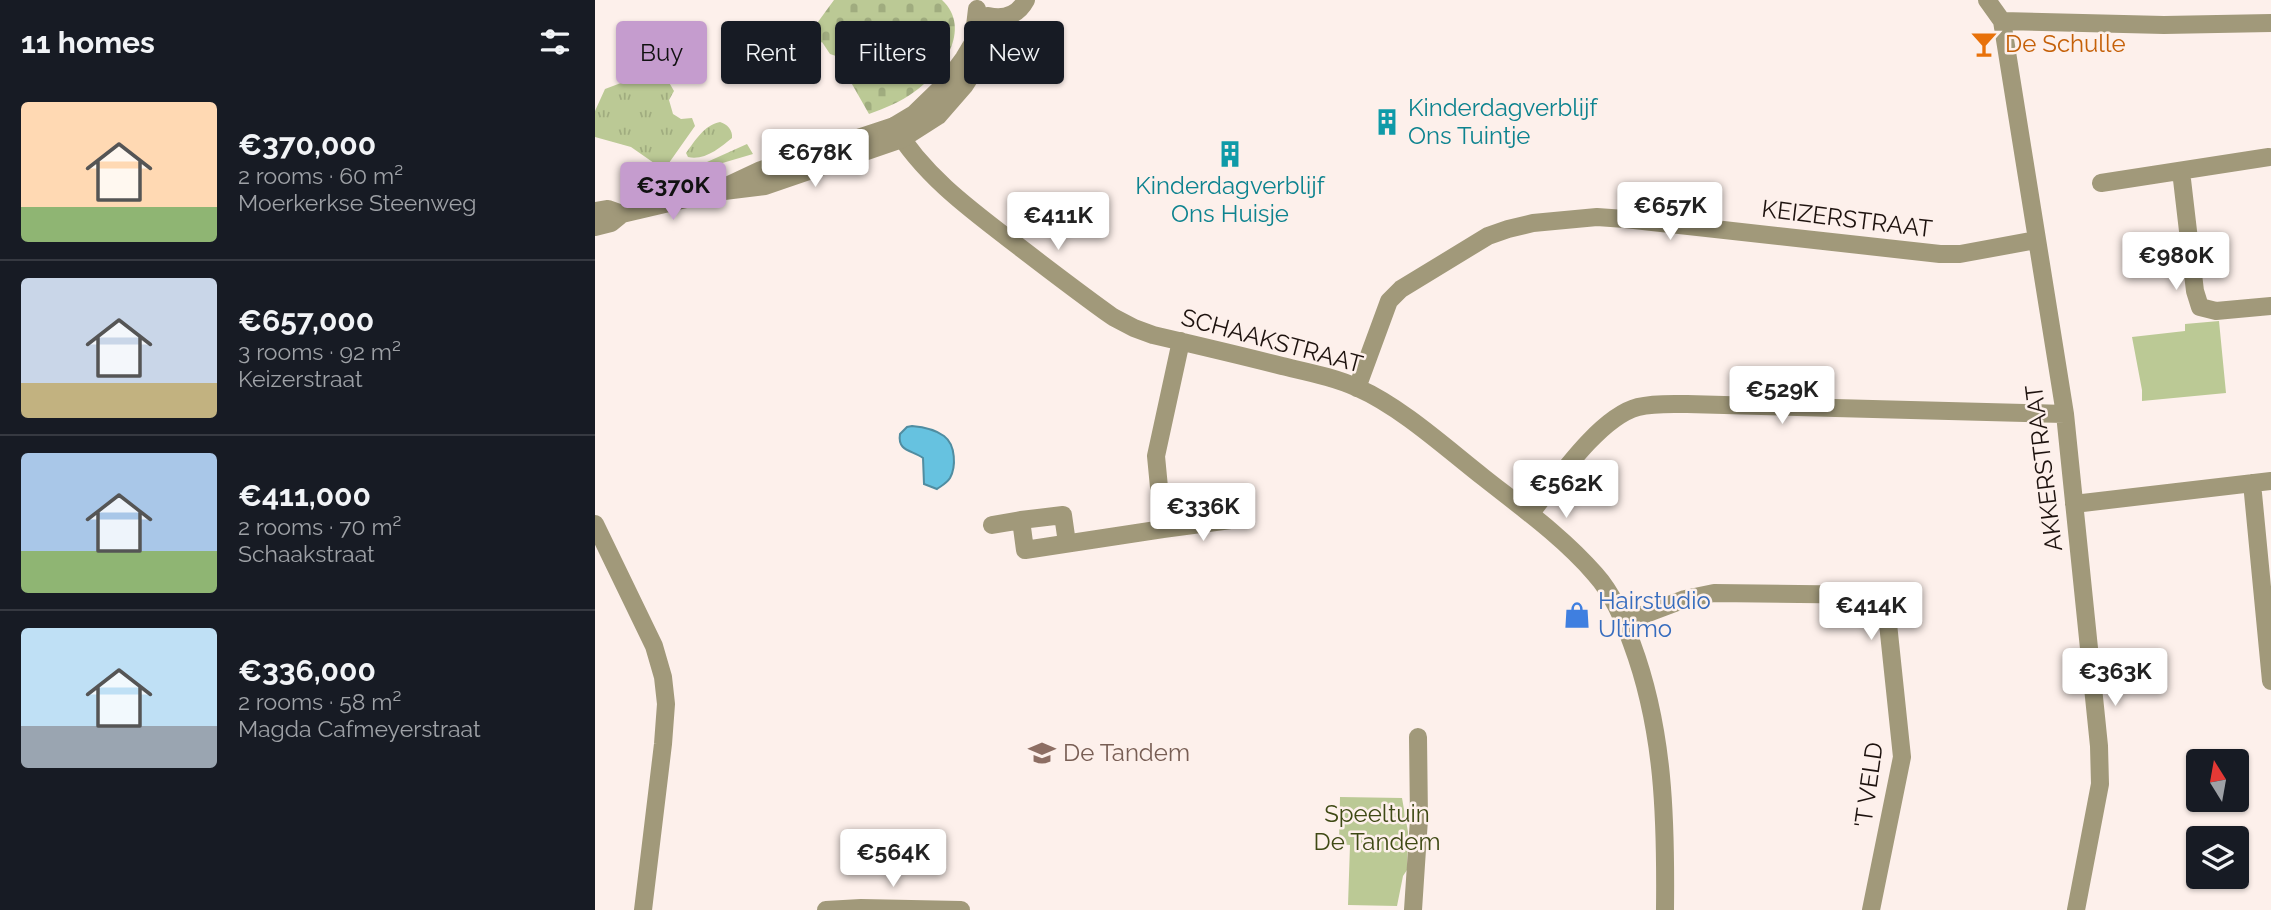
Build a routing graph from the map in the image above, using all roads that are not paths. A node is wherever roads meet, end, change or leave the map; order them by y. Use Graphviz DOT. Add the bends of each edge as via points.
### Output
graph roads {
  1 [pos="1026,0"];
  2 [pos="1987,0"];
  3 [pos="974,5"];
  4 [pos="998,18"];
  5 [pos="2002,21"];
  6 [pos="2271,23"];
  7 [pos="898,132"];
  8 [pos="2269,157"];
  9 [pos="2181,171"];
  10 [pos="2101,183"];
  11 [pos="595,212"];
  12 [pos="622,214"];
  13 [pos="595,227"];
  14 [pos="2036,240"];
  15 [pos="2271,306"];
  16 [pos="1181,341"];
  17 [pos="1357,388"];
  18 [pos="2064,414"];
  19 [pos="2271,481"];
  20 [pos="2252,483"];
  21 [pos="2074,503"];
  22 [pos="1530,514"];
  23 [pos="1238,519"];
  24 [pos="1021,520"];
  25 [pos="595,524"];
  26 [pos="992,526"];
  27 [pos="1163,529"];
  28 [pos="1067,543"];
  29 [pos="2265,572"];
  30 [pos="1624,622"];
  31 [pos="2271,681"];
  32 [pos="1418,737"];
  33 [pos="643,910"];
  34 [pos="826,910"];
  35 [pos="961,910"];
  36 [pos="1413,910"];
  37 [pos="1665,910"];
  38 [pos="1871,910"];
  39 [pos="2076,910"];
  1 -- 4 [label="street" via="1018,11"];
  2 -- 5 [label="street"];
  3 -- 4 [label="street" via="986,16"];
  3 -- 7 [label="street" via="972,43 954,71"];
  4 -- 7 [label="street" via="979,63 938,116"];
  5 -- 6 [label="street"];
  5 -- 14 [label="street, AKKERSTRAAT"];
  7 -- 12 [label="street" via="765,186 716,192"];
  7 -- 16 [label="street, SCHAAKSTRAAT" via="941,184 1093,303 1134,328"];
  8 -- 9 [label="street"];
  9 -- 10 [label="street"];
  9 -- 15 [label="street" via="2200,307 2216,311"];
  11 -- 12 [label="street" via="608,209"];
  12 -- 13 [label="street"];
  14 -- 17 [label="street, KEIZERSTRAAT" via="1940,254 1597,216 1533,223 1488,236 1401,289 1389,301"];
  14 -- 18 [label="street, AKKERSTRAAT"];
  16 -- 17 [label="street, SCHAAKSTRAAT"];
  16 -- 27 [label="street" via="1156,456"];
  17 -- 22 [label="street, SCHAAKSTRAAT" via="1398,412"];
  18 -- 21 [label="street, AKKERSTRAAT"];
  18 -- 22 [label="street" via="1687,404 1635,408 1607,424"];
  19 -- 20 [label="street"];
  20 -- 21 [label="street"];
  20 -- 29 [label="street"];
  21 -- 39 [label="street, AKKERSTRAAT" via="2100,783"];
  22 -- 30 [label="street, SCHAAKSTRAAT" via="1595,574"];
  23 -- 27 [label="street"];
  24 -- 26 [label="street"];
  24 -- 28 [label="street" via="1063,514"];
  24 -- 28 [label="street" via="1025,550"];
  25 -- 33 [label="street" via="654,646 665,693"];
  27 -- 28 [label="street"];
  29 -- 31 [label="street"];
  30 -- 37 [label="street, SCHAAKSTRAAT" via="1657,731 1665,803"];
  30 -- 38 [label="street, 'T VELD" via="1714,593 1885,595 1902,757"];
  32 -- 36 [label="street"];
  34 -- 35 [label="street"];
}
